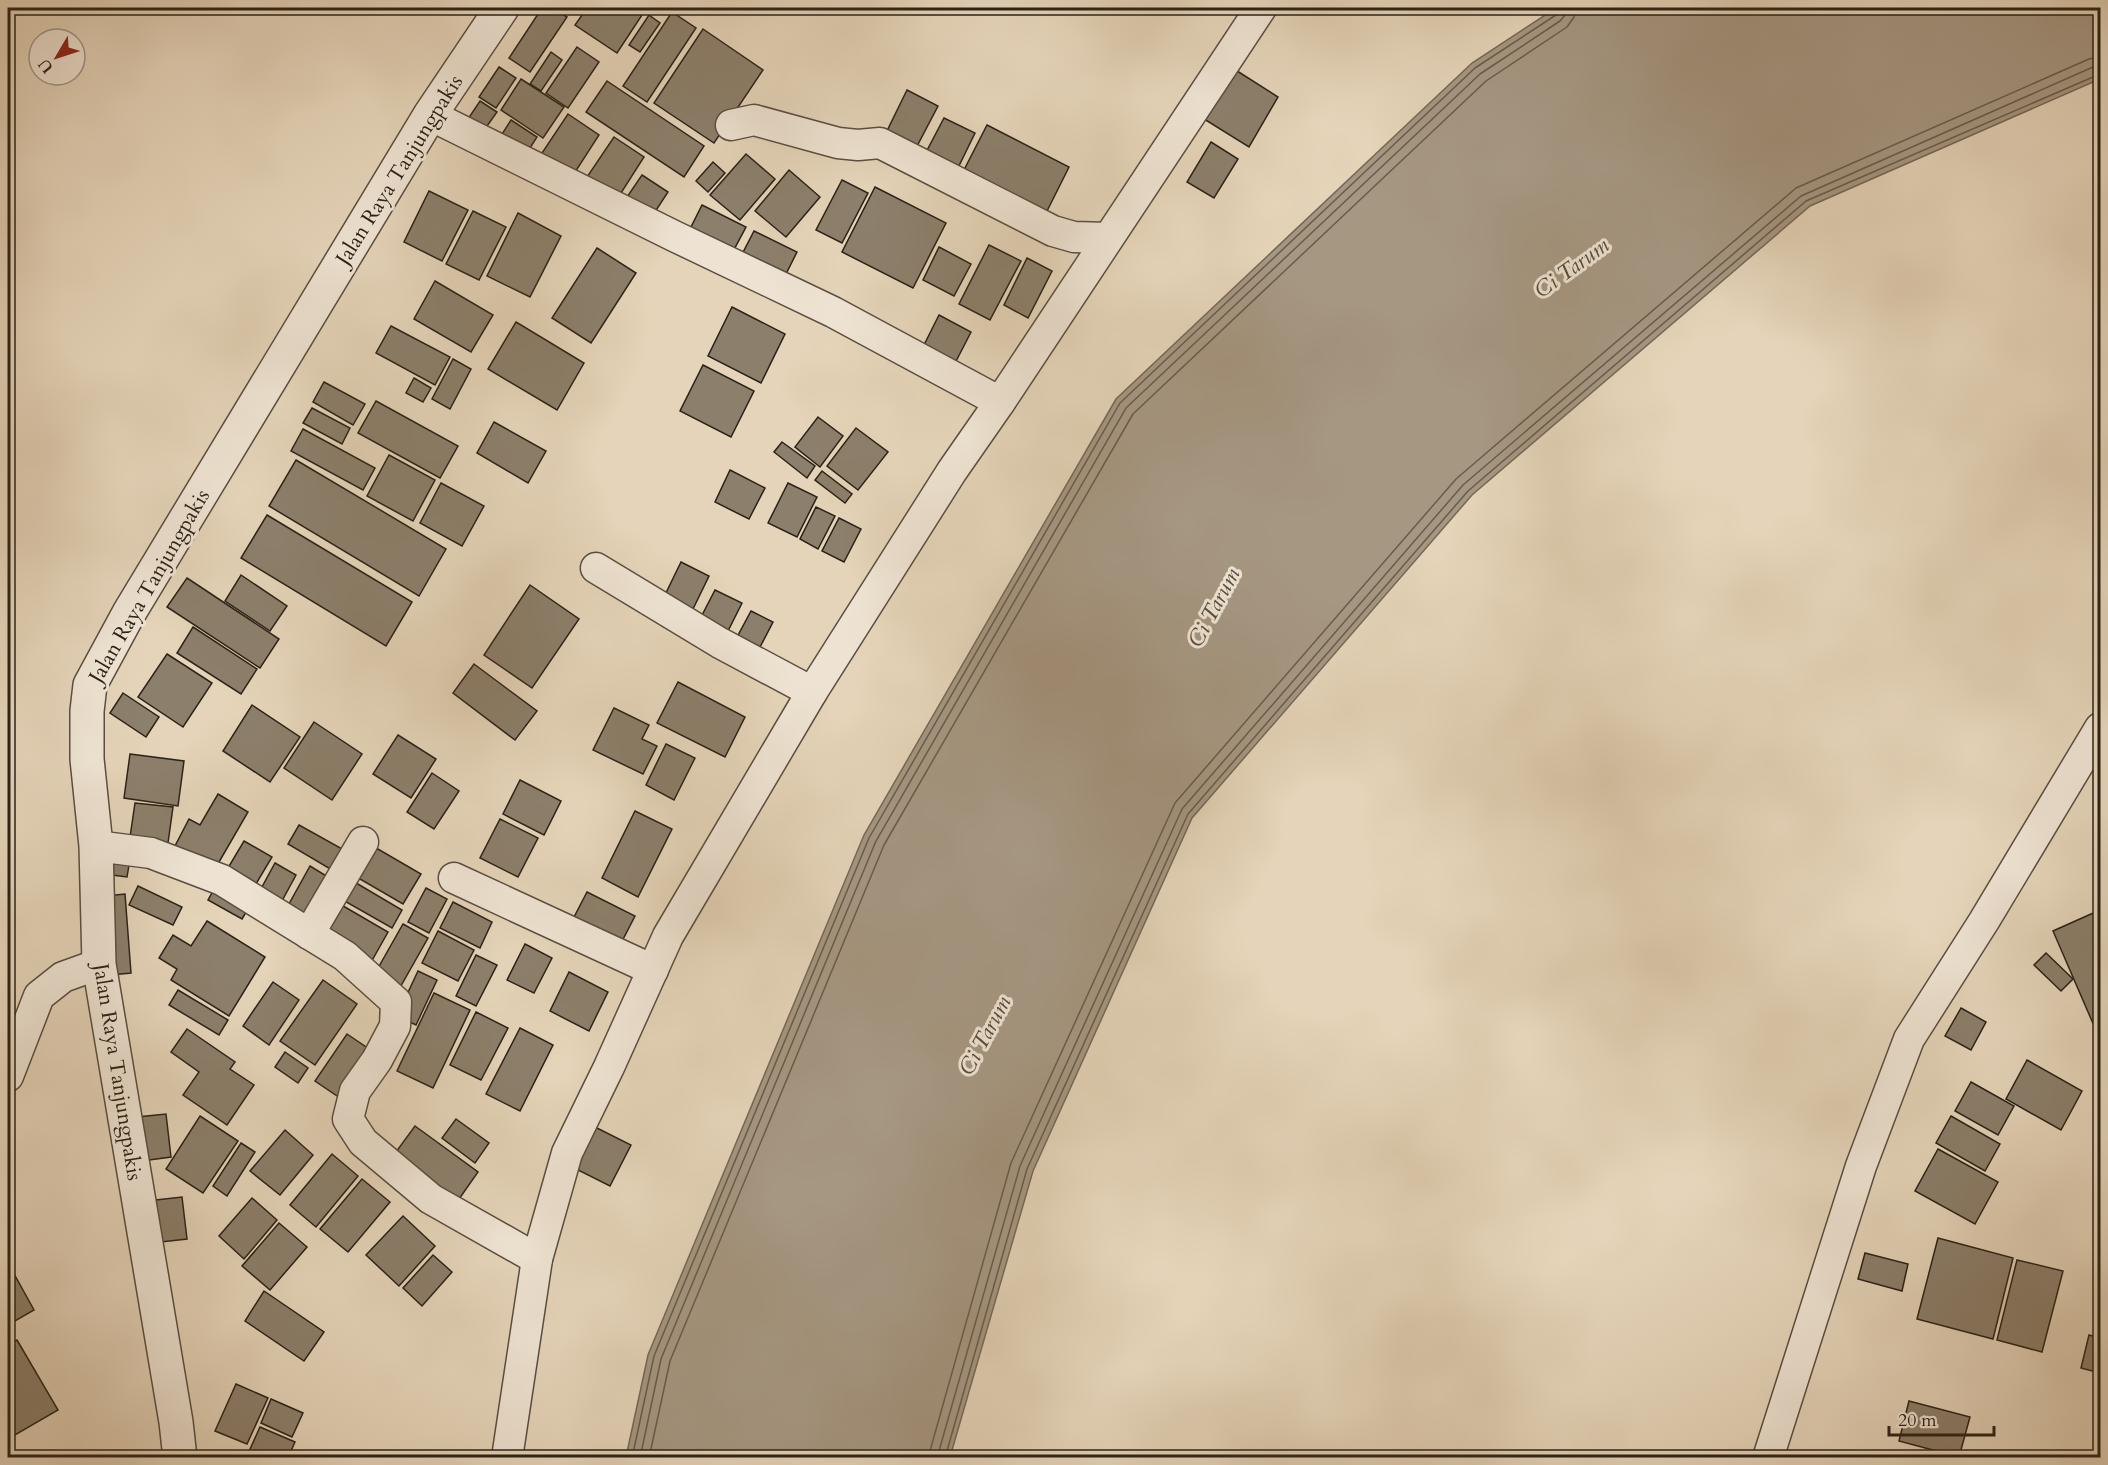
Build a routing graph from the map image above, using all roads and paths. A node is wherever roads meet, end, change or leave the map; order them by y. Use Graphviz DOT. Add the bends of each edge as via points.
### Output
graph roads {
  1 [pos="502,8"];
  2 [pos="1261,8"];
  3 [pos="430,115"];
  4 [pos="731,125"];
  5 [pos="1108,238"];
  6 [pos="1000,402"];
  7 [pos="596,568"];
  8 [pos="812,692"];
  9 [pos="2100,728"];
  10 [pos="363,842"];
  11 [pos="96,846"];
  12 [pos="454,878"];
  13 [pos="309,934"];
  14 [pos="653,969"];
  15 [pos="80,971"];
  16 [pos="8,1076"];
  17 [pos="537,1258"];
  18 [pos="180,1458"];
  19 [pos="507,1458"];
  20 [pos="1768,1458"];
  1 -- 3 [label="street, Jalan Raya Tanjungpakis"];
  2 -- 5 [label="street"];
  3 -- 6 [label="street" via="833,312"];
  3 -- 11 [label="street, Jalan Raya Tanjungpakis" via="129,613 90,685 87,759"];
  4 -- 5 [label="street" via="754,120 838,143 880,143 1053,231 1074,237"];
  5 -- 6 [label="street"];
  6 -- 8 [label="street"];
  7 -- 8 [label="street" via="720,643"];
  8 -- 14 [label="street" via="668,936"];
  9 -- 20 [label="street" via="1909,1039 1861,1166"];
  10 -- 13 [label="street"];
  11 -- 13 [label="street" via="151,853 222,880"];
  11 -- 15 [label="street, Jalan Raya Tanjungpakis"];
  12 -- 14 [label="street"];
  13 -- 17 [label="street" via="345,956 396,1002 395,1026 355,1091 348,1119 363,1142 431,1199"];
  14 -- 17 [label="street" via="567,1153"];
  15 -- 16 [label="street" via="39,996"];
  15 -- 18 [label="street, Jalan Raya Tanjungpakis" via="176,1422"];
  17 -- 19 [label="street"];
}
